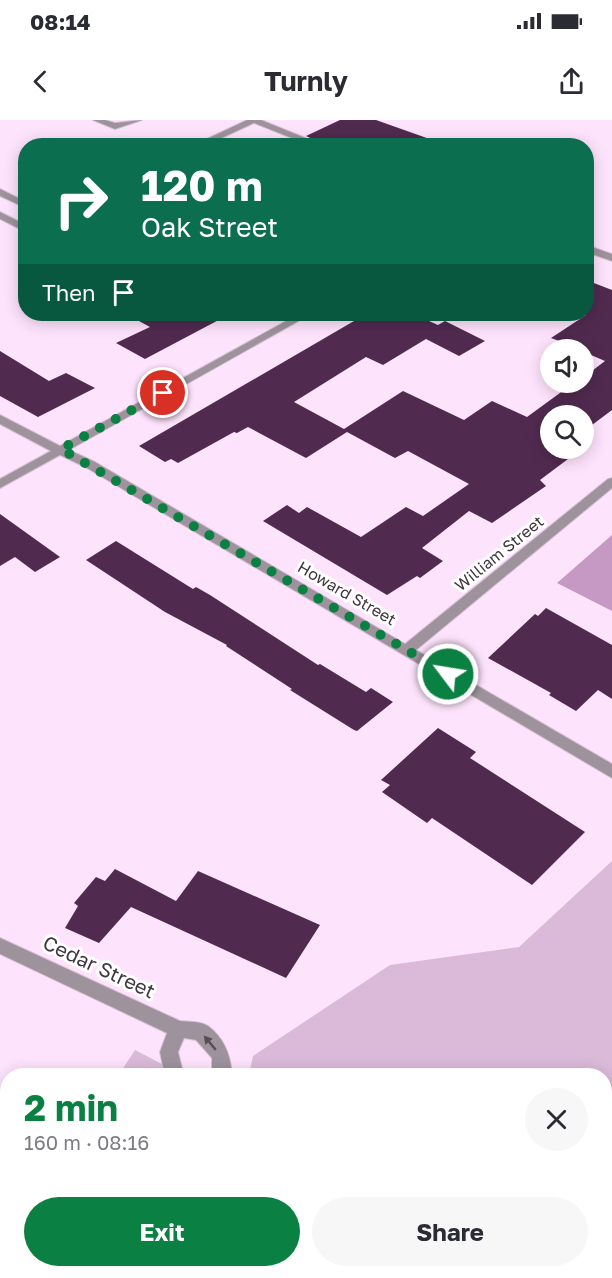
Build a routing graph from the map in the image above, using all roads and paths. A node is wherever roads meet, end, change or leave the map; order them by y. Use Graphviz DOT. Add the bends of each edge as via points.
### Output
graph roads {
  1 [pos="97,120"];
  2 [pos="138,120"];
  3 [pos="253,120"];
  4 [pos="214,138"];
  5 [pos="300,138"];
  6 [pos="0,192"];
  7 [pos="18,201"];
  8 [pos="18,207"];
  9 [pos="0,215"];
  10 [pos="18,225"];
  11 [pos="594,251"];
  12 [pos="612,258"];
  13 [pos="293,321"];
  14 [pos="0,419"];
  15 [pos="61,449"];
  16 [pos="612,482"];
  17 [pos="0,484"];
  18 [pos="407,650"];
  19 [pos="612,772"];
  20 [pos="0,946"];
  21 [pos="178,1029"];
  22 [pos="173,1068"];
  23 [pos="222,1068"];
  1 -- 2 [label="street" via="115,126"];
  3 -- 4 [label="street"];
  3 -- 5 [label="street"];
  6 -- 7 [label="street"];
  8 -- 9 [label="street"];
  9 -- 10 [label="street"];
  11 -- 12 [label="street"];
  13 -- 15 [label="street"];
  14 -- 15 [label="street, Howard Street"];
  15 -- 17 [label="street"];
  15 -- 18 [label="street, Howard Street"];
  16 -- 18 [label="street, William Street"];
  18 -- 19 [label="street, Howard Street"];
  20 -- 21 [label="street, Cedar Street"];
  21 -- 22 [label="street" via="169,1052"];
  23 -- 21 [label="street, Cedar Street, one-way" via="221,1055 201,1032"];
}
